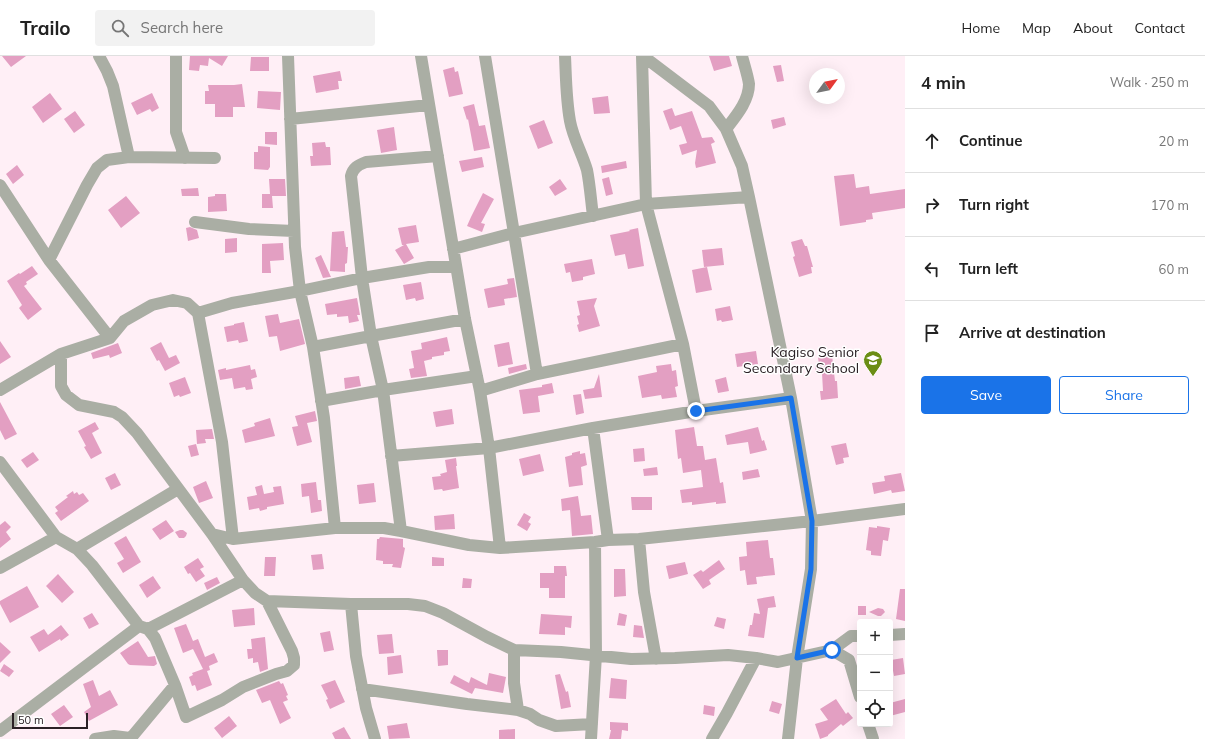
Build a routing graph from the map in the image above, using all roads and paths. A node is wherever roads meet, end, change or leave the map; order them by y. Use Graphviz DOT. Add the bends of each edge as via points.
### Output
graph roads {
  1 [pos="99,56"];
  2 [pos="176,56"];
  3 [pos="288,56"];
  4 [pos="421,56"];
  5 [pos="485,56"];
  6 [pos="565,56"];
  7 [pos="643,56"];
  8 [pos="742,56"];
  9 [pos="429,105"];
  10 [pos="290,119"];
  11 [pos="726,129"];
  12 [pos="438,156"];
  13 [pos="129,157"];
  14 [pos="184,158"];
  15 [pos="215,158"];
  16 [pos="0,185"];
  17 [pos="749,197"];
  18 [pos="646,204"];
  19 [pos="593,216"];
  20 [pos="195,222"];
  21 [pos="294,231"];
  22 [pos="514,233"];
  23 [pos="453,249"];
  24 [pos="49,260"];
  25 [pos="456,267"];
  26 [pos="362,278"];
  27 [pos="300,291"];
  28 [pos="198,313"];
  29 [pos="465,319"];
  30 [pos="371,336"];
  31 [pos="110,338"];
  32 [pos="683,344"];
  33 [pos="313,347"];
  34 [pos="61,354"];
  35 [pos="537,374"];
  36 [pos="477,376"];
  37 [pos="0,390"];
  38 [pos="382,390"];
  39 [pos="480,391"];
  40 [pos="791,398"];
  41 [pos="321,401"];
  42 [pos="696,411"];
  43 [pos="593,428"];
  44 [pos="489,448"];
  45 [pos="391,456"];
  46 [pos="0,462"];
  47 [pos="178,489"];
  48 [pos="905,509"];
  49 [pos="812,521"];
  50 [pos="335,528"];
  51 [pos="401,530"];
  52 [pos="212,534"];
  53 [pos="56,537"];
  54 [pos="233,539"];
  55 [pos="639,539"];
  56 [pos="608,540"];
  57 [pos="595,542"];
  58 [pos="500,548"];
  59 [pos="77,549"];
  60 [pos="0,568"];
  61 [pos="243,580"];
  62 [pos="267,601"];
  63 [pos="351,604"];
  64 [pos="144,628"];
  65 [pos="905,634"];
  66 [pos="893,635"];
  67 [pos="857,636"];
  68 [pos="514,650"];
  69 [pos="832,650"];
  70 [pos="596,655"];
  71 [pos="756,658"];
  72 [pos="797,658"];
  73 [pos="656,659"];
  74 [pos="175,685"];
  75 [pos="362,689"];
  76 [pos="858,691"];
  77 [pos="518,710"];
  78 [pos="592,724"];
  79 [pos="869,727"];
  80 [pos="0,730"];
  81 [pos="95,739"];
  82 [pos="130,739"];
  83 [pos="375,739"];
  84 [pos="591,739"];
  85 [pos="712,739"];
  86 [pos="788,739"];
  87 [pos="872,739"];
  1 -- 13 [label="street" via="113,86"];
  2 -- 14 [label="street" via="176,132"];
  3 -- 10 [label="street"];
  4 -- 9 [label="street"];
  5 -- 22 [label="street"];
  6 -- 19 [label="street" via="570,121 587,172"];
  7 -- 11 [label="street" via="709,106"];
  7 -- 18 [label="street"];
  8 -- 11 [label="street" via="749,84 747,95 743,106"];
  9 -- 10 [label="street"];
  9 -- 12 [label="street"];
  10 -- 21 [label="street"];
  11 -- 17 [label="street" via="742,166"];
  12 -- 23 [label="street"];
  12 -- 26 [label="street" via="366,162 352,171"];
  13 -- 14 [label="street"];
  13 -- 24 [label="street" via="107,160 97,168"];
  14 -- 15 [label="street"];
  16 -- 24 [label="street"];
  17 -- 18 [label="street"];
  17 -- 40 [label="street"];
  18 -- 19 [label="street"];
  18 -- 32 [label="street"];
  19 -- 22 [label="street"];
  20 -- 21 [label="street" via="249,229"];
  21 -- 27 [label="street"];
  22 -- 23 [label="street"];
  22 -- 35 [label="street"];
  23 -- 25 [label="street"];
  24 -- 31 [label="street"];
  25 -- 26 [label="street" via="429,267"];
  25 -- 29 [label="street"];
  26 -- 27 [label="street"];
  26 -- 30 [label="street"];
  27 -- 28 [label="street" via="232,303"];
  27 -- 33 [label="street"];
  28 -- 31 [label="street" via="187,303 173,300 152,305 124,321"];
  28 -- 54 [label="street" via="222,442"];
  29 -- 30 [label="street"];
  29 -- 36 [label="street"];
  30 -- 33 [label="street"];
  30 -- 38 [label="street"];
  31 -- 34 [label="street"];
  32 -- 35 [label="street"];
  32 -- 42 [label="street"];
  33 -- 41 [label="street"];
  34 -- 37 [label="street"];
  34 -- 47 [label="street" via="61,386 66,395 79,405 114,412 122,417"];
  35 -- 39 [label="street"];
  36 -- 38 [label="street"];
  36 -- 39 [label="street"];
  38 -- 41 [label="street"];
  38 -- 45 [label="street"];
  39 -- 44 [label="street"];
  40 -- 42 [label="street"];
  40 -- 49 [label="street"];
  41 -- 50 [label="street"];
  42 -- 43 [label="street"];
  43 -- 44 [label="street"];
  43 -- 56 [label="street"];
  44 -- 45 [label="street"];
  44 -- 58 [label="street"];
  45 -- 51 [label="street"];
  46 -- 53 [label="street"];
  47 -- 52 [label="street"];
  47 -- 59 [label="street"];
  48 -- 49 [label="street"];
  49 -- 55 [label="street"];
  49 -- 72 [label="street" via="811,569"];
  50 -- 51 [label="street"];
  50 -- 54 [label="street"];
  51 -- 58 [label="street" via="469,545"];
  52 -- 54 [label="street"];
  52 -- 61 [label="street"];
  53 -- 59 [label="street"];
  53 -- 60 [label="street"];
  55 -- 56 [label="street"];
  55 -- 73 [label="street" via="644,592"];
  56 -- 57 [label="street"];
  57 -- 58 [label="street"];
  57 -- 70 [label="street"];
  59 -- 64 [label="street"];
  61 -- 62 [label="street"];
  61 -- 64 [label="street"];
  62 -- 63 [label="street"];
  62 -- 74 [label="street" via="292,651 294,665 287,671 243,687 186,717"];
  63 -- 68 [label="street" via="425,606 443,612 487,638"];
  63 -- 75 [label="street"];
  64 -- 74 [label="street" via="155,638"];
  64 -- 80 [label="street"];
  65 -- 66 [label="street"];
  67 -- 69 [label="street" via="851,636"];
  68 -- 70 [label="street"];
  68 -- 77 [label="street" via="514,683"];
  69 -- 72 [label="street"];
  69 -- 76 [label="street" via="849,660"];
  70 -- 73 [label="street"];
  70 -- 78 [label="street"];
  71 -- 72 [label="street" via="778,662"];
  71 -- 73 [label="street" via="728,655"];
  71 -- 85 [label="street"];
  72 -- 86 [label="street"];
  74 -- 82 [label="street"];
  75 -- 77 [label="street"];
  75 -- 83 [label="street"];
  77 -- 78 [label="street" via="556,726"];
  78 -- 84 [label="street"];
  79 -- 87 [label="street"];
  81 -- 82 [label="street" via="114,736"];
}
